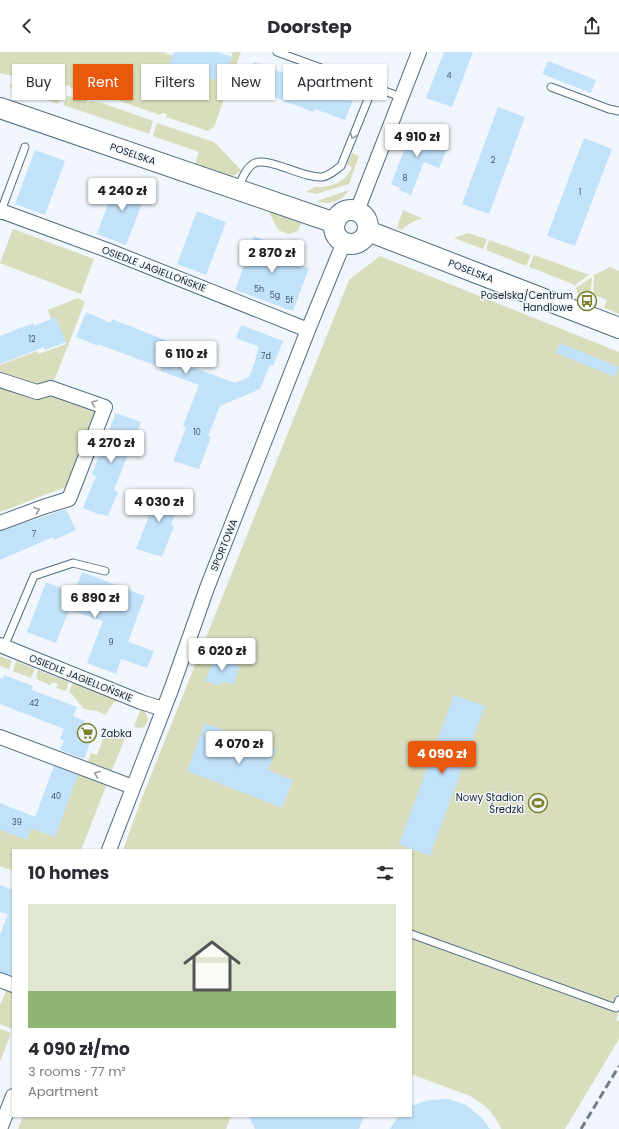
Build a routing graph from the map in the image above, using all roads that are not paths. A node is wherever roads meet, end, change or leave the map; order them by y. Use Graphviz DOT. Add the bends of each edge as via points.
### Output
graph roads {
  1 [pos="276,52"];
  2 [pos="419,52"];
  3 [pos="309,64"];
  4 [pos="551,87"];
  5 [pos="387,92"];
  6 [pos="401,97"];
  7 [pos="368,100"];
  8 [pos="0,108"];
  9 [pos="619,111"];
  10 [pos="26,147"];
  11 [pos="238,189"];
  12 [pos="357,211"];
  13 [pos="0,212"];
  14 [pos="335,223"];
  15 [pos="368,231"];
  16 [pos="344,242"];
  17 [pos="619,328"];
  18 [pos="308,330"];
  19 [pos="0,380"];
  20 [pos="0,523"];
  21 [pos="105,571"];
  22 [pos="2,646"];
  23 [pos="163,709"];
  24 [pos="0,737"];
  25 [pos="133,787"];
  26 [pos="109,849"];
  27 [pos="412,934"];
  28 [pos="0,980"];
  29 [pos="12,985"];
  30 [pos="619,1000"];
  31 [pos="12,1099"];
  32 [pos="0,1129"];
  1 -- 3 [label="lane"];
  2 -- 6 [label="street"];
  4 -- 9 [label="lane"];
  5 -- 6 [label="lane"];
  6 -- 12 [label="street"];
  7 -- 11 [label="lane, one-way" via="341,166 332,173 323,177 312,177 265,162 254,163"];
  8 -- 11 [label="street, POSELSKA"];
  10 -- 13 [label="lane"];
  11 -- 14 [label="street, POSELSKA"];
  12 -- 14 [label="street" via="344,212 338,216"];
  12 -- 15 [label="street" via="366,219"];
  13 -- 18 [label="street, OSIEDLE JAGIELLOŃSKIE" via="107,250"];
  14 -- 16 [label="street" via="336,234"];
  15 -- 16 [label="street" via="365,238 359,242"];
  15 -- 17 [label="street, POSELSKA"];
  16 -- 18 [label="street, SPORTOWA"];
  18 -- 23 [label="street, SPORTOWA"];
  20 -- 19 [label="street, one-way" via="69,500 105,407 51,388 37,392"];
  21 -- 22 [label="lane" via="74,563 34,576"];
  22 -- 23 [label="street, OSIEDLE JAGIELLOŃSKIE"];
  23 -- 25 [label="street, SPORTOWA"];
  25 -- 24 [label="street, one-way"];
  25 -- 26 [label="street, SPORTOWA"];
  27 -- 30 [label="lane" via="616,1008"];
  28 -- 29 [label="street"];
  31 -- 32 [label="street"];
}
